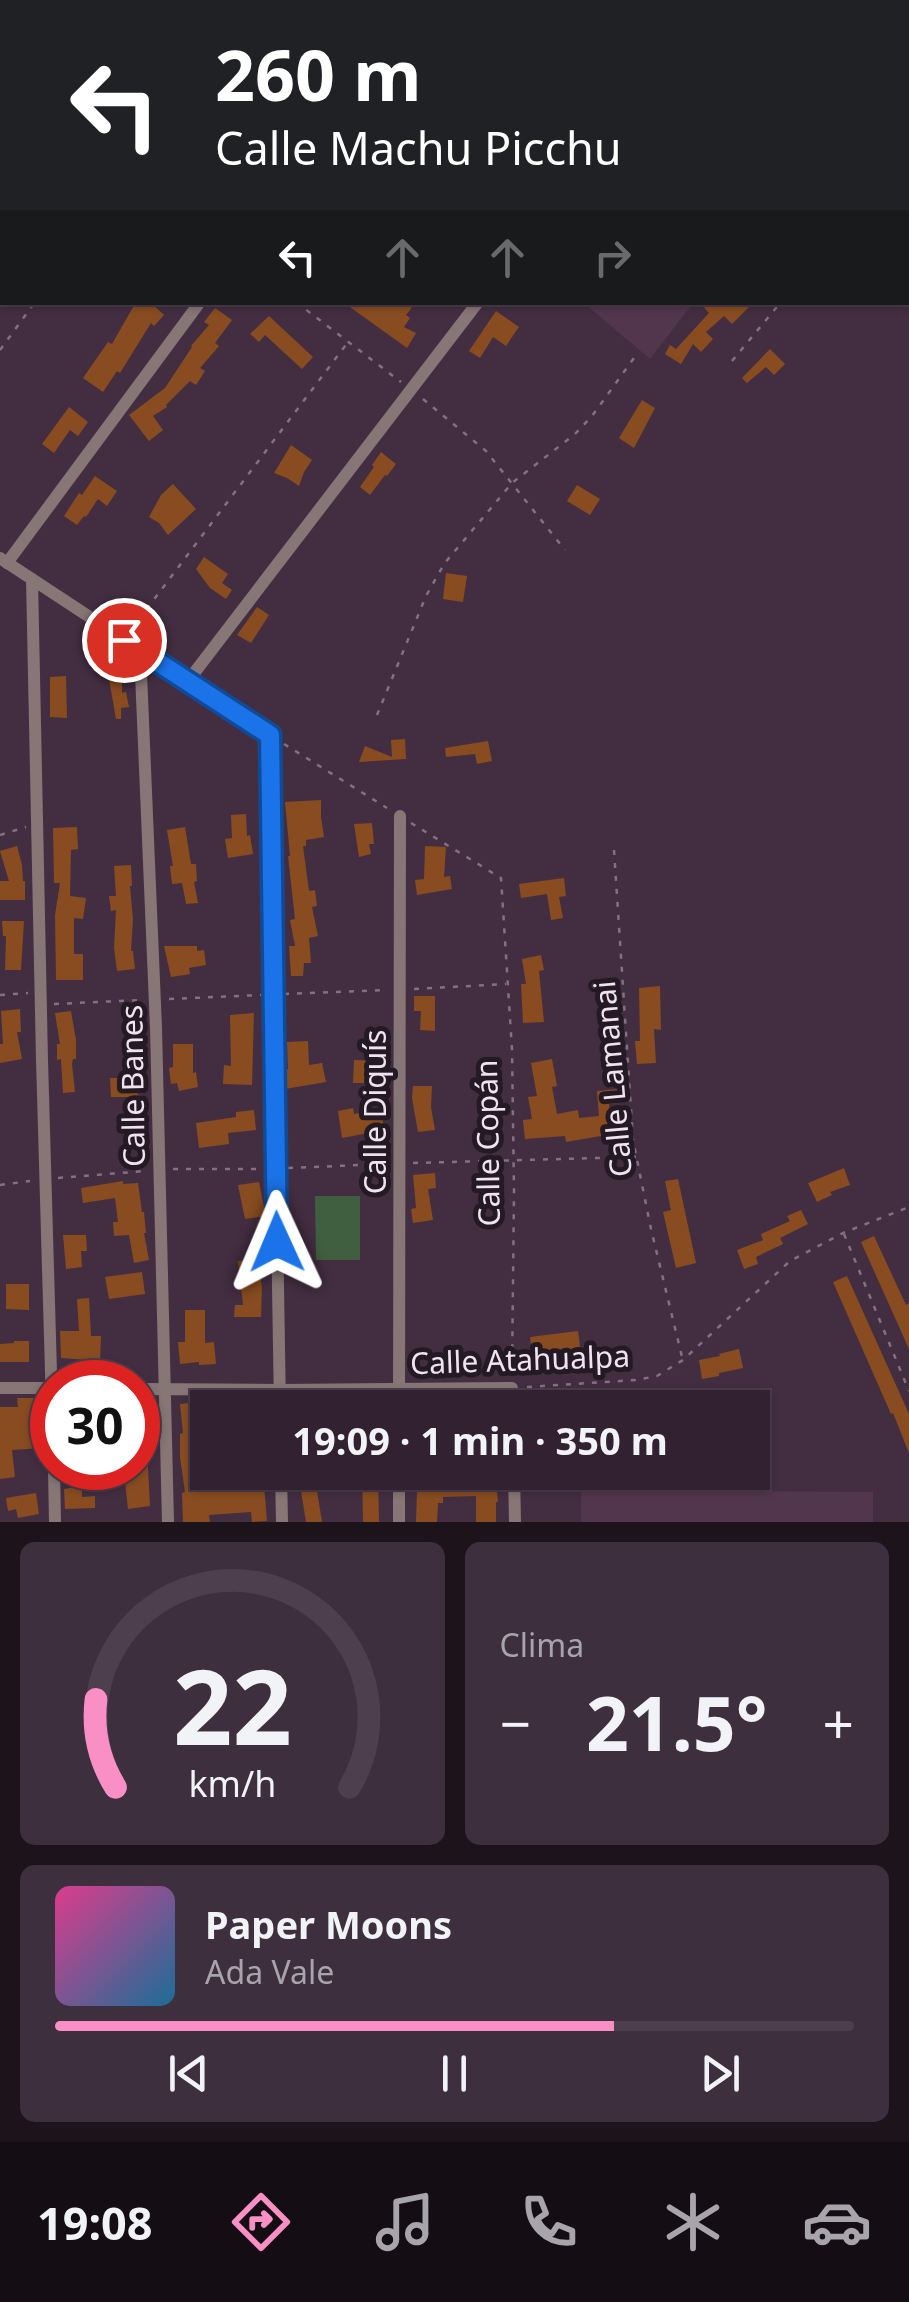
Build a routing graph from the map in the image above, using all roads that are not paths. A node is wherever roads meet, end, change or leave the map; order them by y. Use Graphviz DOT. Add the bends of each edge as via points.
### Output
graph roads {
  1 [pos="198,305"];
  2 [pos="476,305"];
  3 [pos="3,560"];
  4 [pos="32,579"];
  5 [pos="140,650"];
  6 [pos="188,681"];
  7 [pos="400,816"];
  8 [pos="51,1360"];
  9 [pos="0,1388"];
  10 [pos="30,1388"];
  11 [pos="160,1389"];
  12 [pos="164,1389"];
  13 [pos="399,1389"];
  14 [pos="280,1390"];
  15 [pos="512,1390"];
  16 [pos="54,1490"];
  17 [pos="281,1490"];
  18 [pos="399,1490"];
  19 [pos="514,1490"];
  20 [pos="55,1522"];
  21 [pos="168,1522"];
  22 [pos="282,1522"];
  23 [pos="399,1522"];
  24 [pos="514,1522"];
  1 -- 3 [label="street"];
  2 -- 6 [label="street"];
  3 -- 4 [label="street"];
  4 -- 5 [label="street"];
  4 -- 8 [label="street"];
  5 -- 6 [label="street"];
  5 -- 12 [label="street, Calle Banes"];
  6 -- 14 [label="street" via="270,735"];
  7 -- 13 [label="street, Calle Diquís"];
  9 -- 10 [label="street"];
  11 -- 12 [label="street, Calle Atahualpa"];
  12 -- 14 [label="street, Calle Atahualpa"];
  12 -- 21 [label="street, Calle Banes"];
  13 -- 14 [label="street, Calle Atahualpa"];
  13 -- 15 [label="street, Calle Atahualpa"];
  16 -- 20 [label="street"];
  17 -- 22 [label="street"];
  18 -- 23 [label="street"];
  19 -- 24 [label="street"];
}
